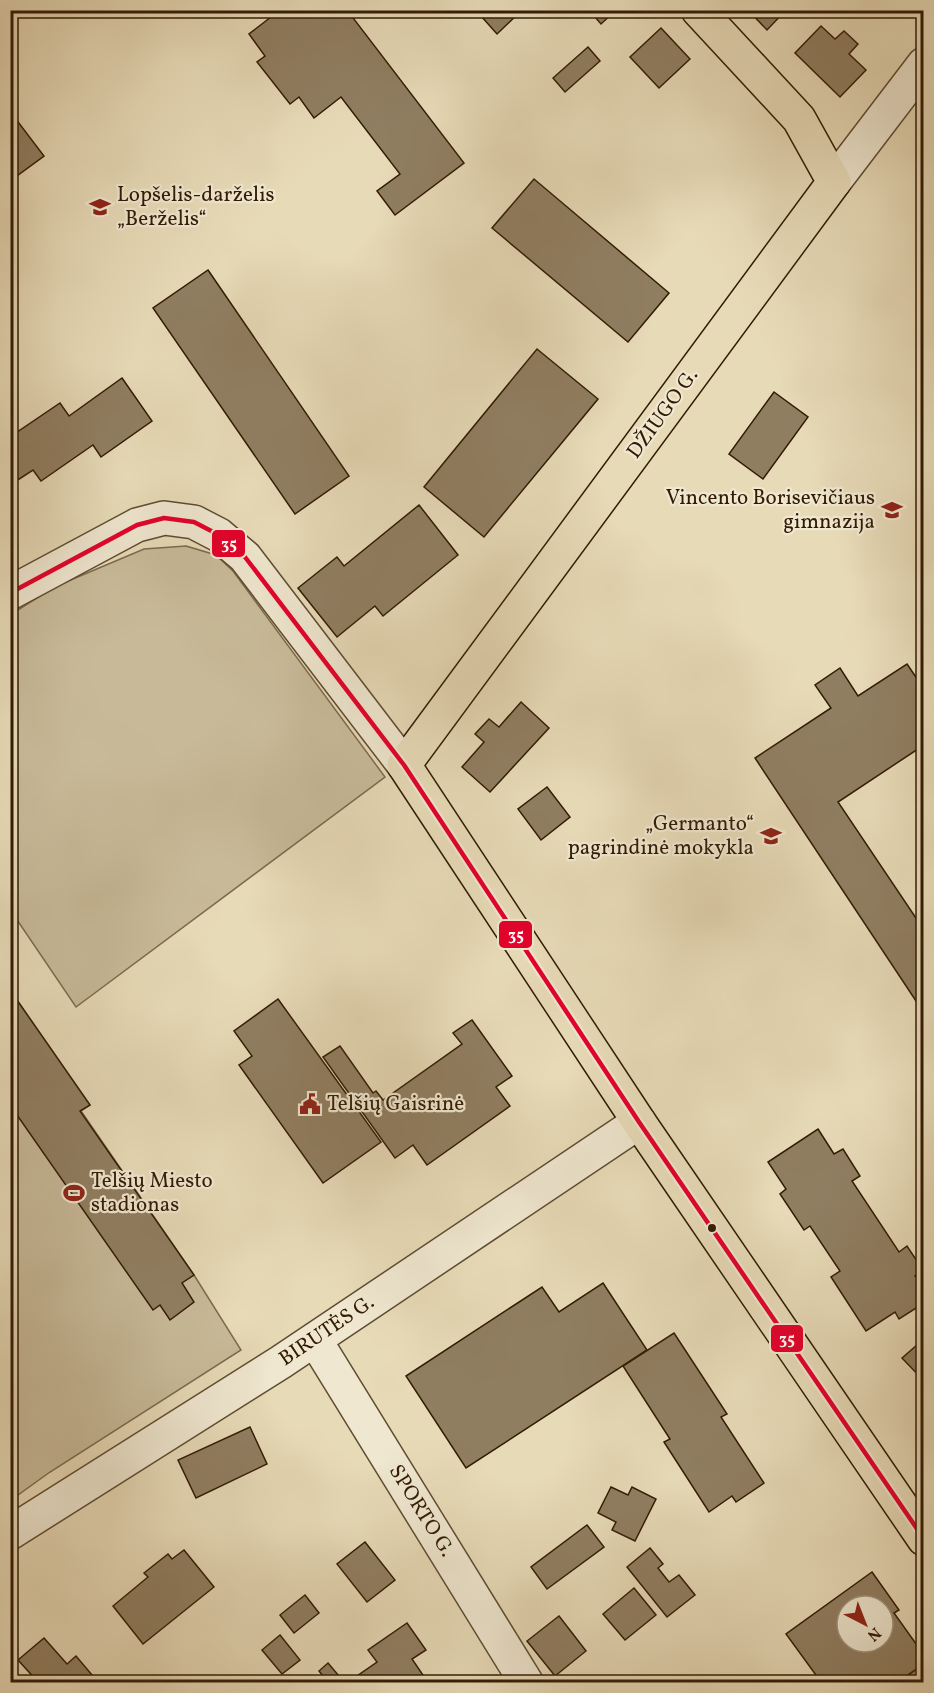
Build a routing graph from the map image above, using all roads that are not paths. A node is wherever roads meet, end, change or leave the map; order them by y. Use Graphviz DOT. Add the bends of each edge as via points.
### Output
graph roads {
  1 [pos="698,10"];
  2 [pos="924,64"];
  3 [pos="834,182"];
  4 [pos="10,593"];
  5 [pos="404,765"];
  6 [pos="639,1122"];
  7 [pos="315,1340"];
  8 [pos="10,1533"];
  9 [pos="924,1539"];
  10 [pos="526,1683"];
  1 -- 3 [label="main road" via="799,118"];
  2 -- 3 [label="street, DŽIUGO G."];
  3 -- 5 [label="main road, DŽIUGO G."];
  4 -- 5 [label="street" via="137,525 164,518 194,522 219,535 245,556"];
  5 -- 6 [label="main road"];
  6 -- 7 [label="street, BIRUTĖS G."];
  6 -- 9 [label="main road"];
  7 -- 8 [label="street, BIRUTĖS G."];
  7 -- 10 [label="street, SPORTO G."];
}
